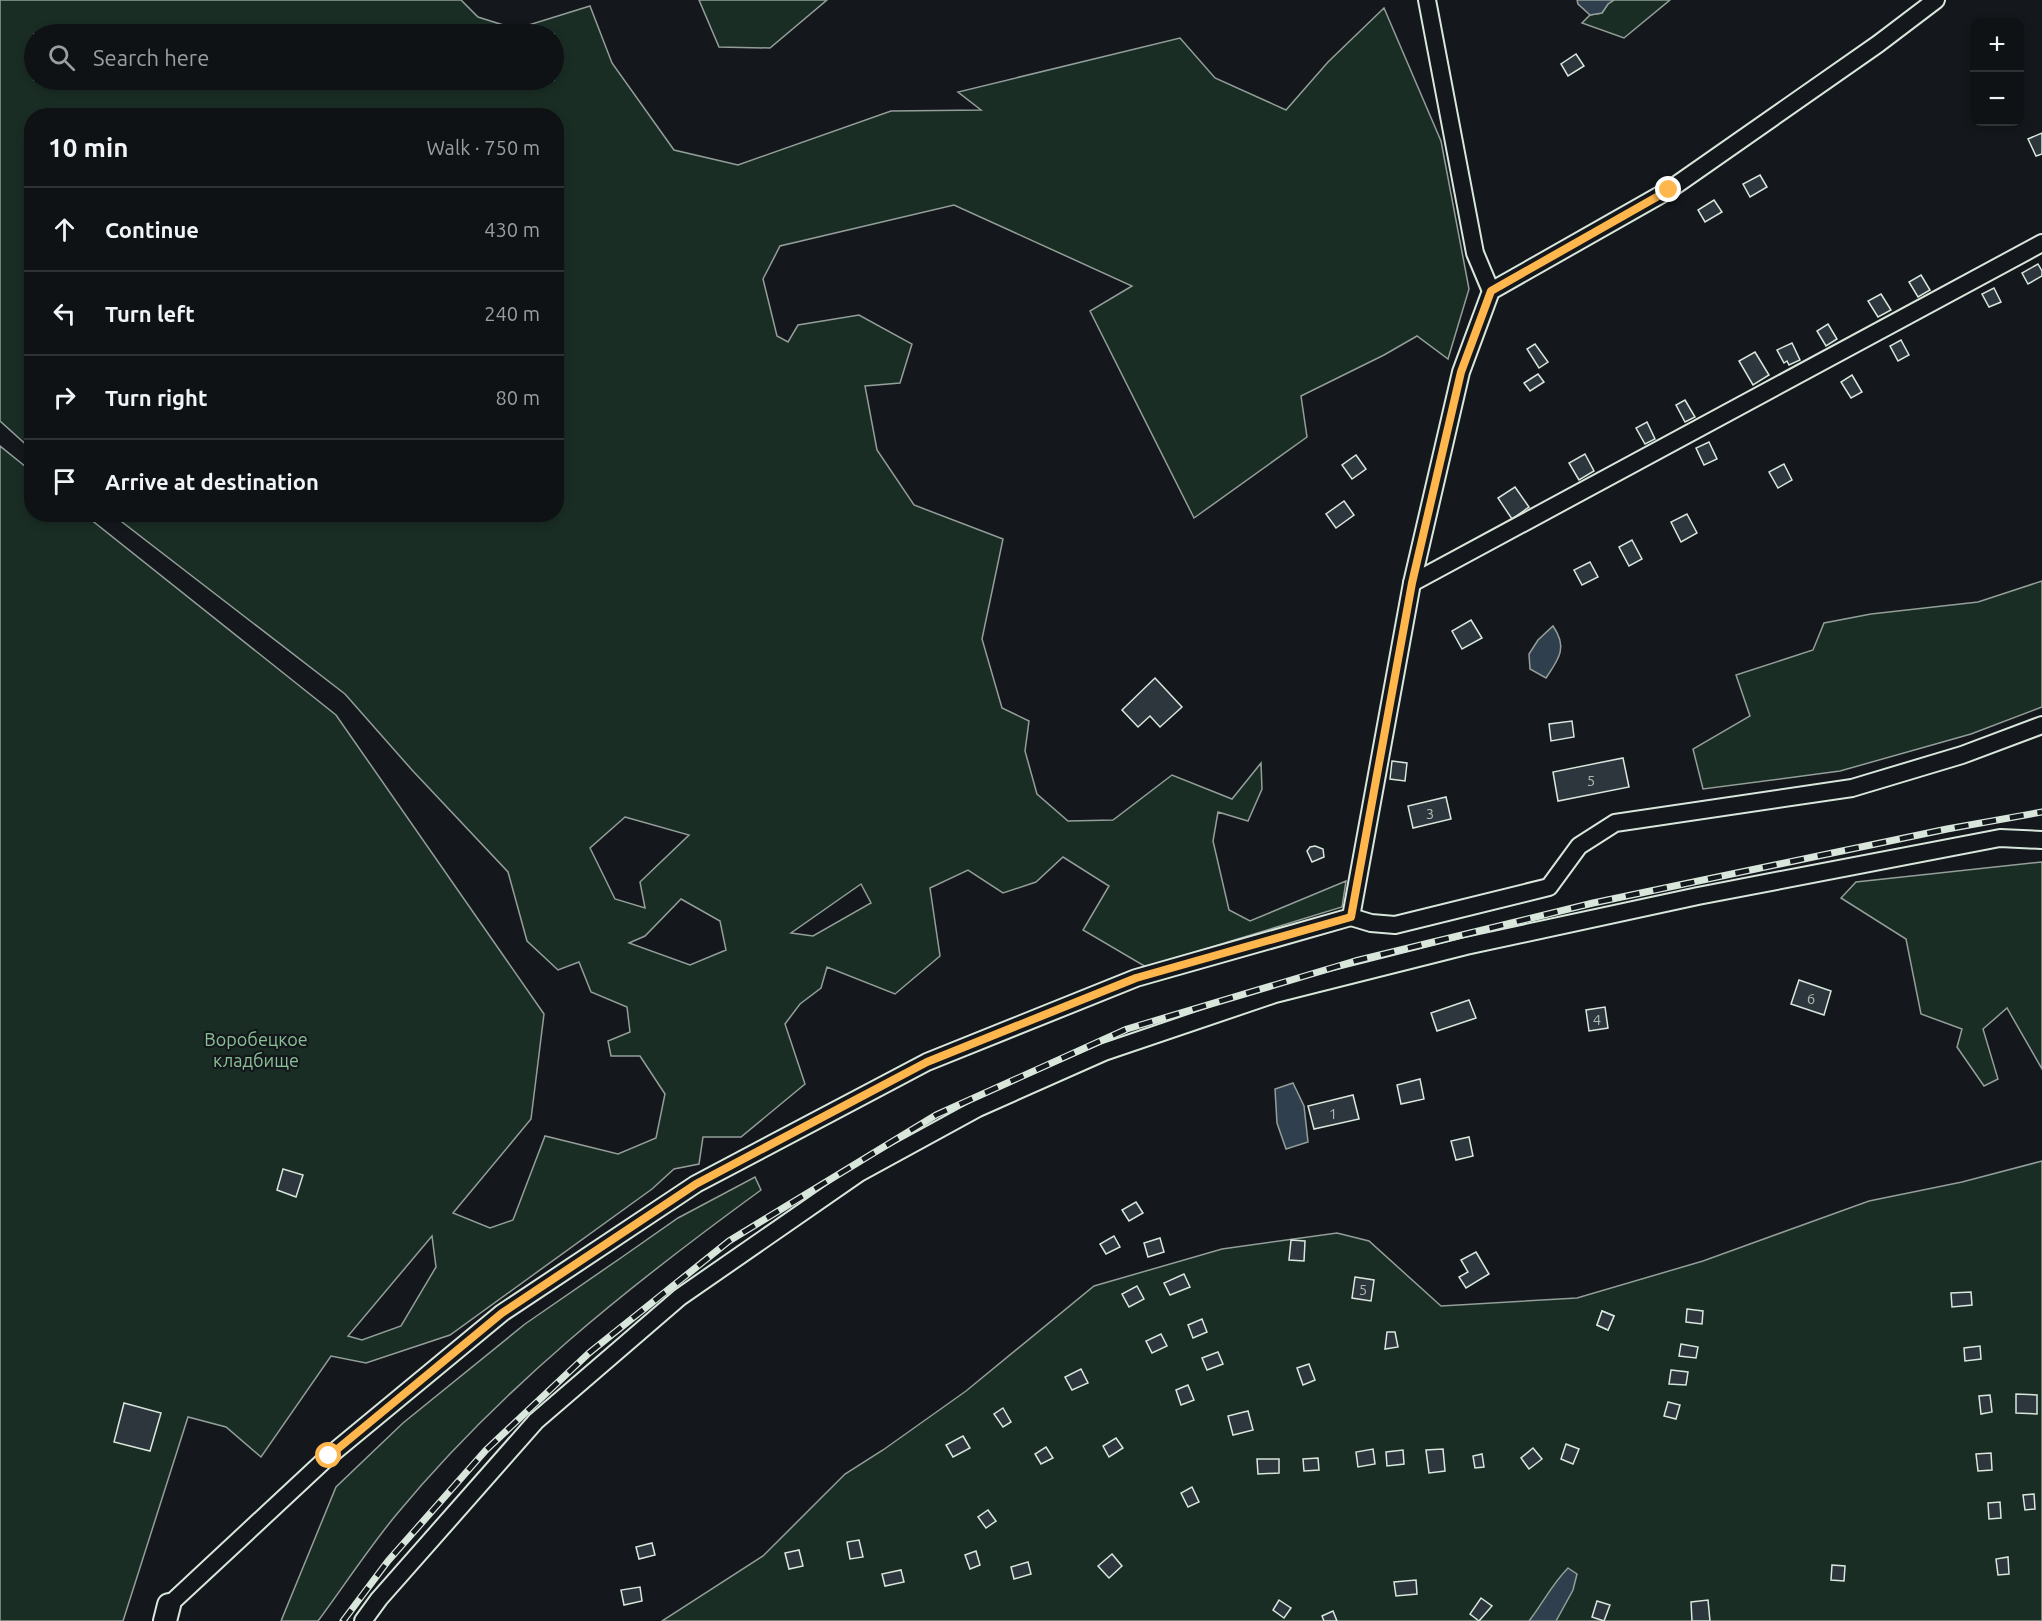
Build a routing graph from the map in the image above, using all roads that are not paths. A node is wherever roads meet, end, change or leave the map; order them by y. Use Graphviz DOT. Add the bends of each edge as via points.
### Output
graph roads {
  1 [pos="1427,0"];
  2 [pos="1936,0"];
  3 [pos="2042,243"];
  4 [pos="1491,291"];
  5 [pos="1412,583"];
  6 [pos="2042,725"];
  7 [pos="2042,840"];
  8 [pos="1351,917"];
  9 [pos="167,1613"];
  10 [pos="363,1621"];
  1 -- 4 [label="street" via="1475,254"];
  2 -- 4 [label="street" via="1669,190"];
  3 -- 5 [label="street"];
  4 -- 5 [label="street" via="1461,372"];
  5 -- 8 [label="street"];
  6 -- 8 [label="street" via="1962,755 1852,788 1615,824 1579,846 1549,886 1395,925"];
  7 -- 10 [label="street" via="2000,838 1698,896 1466,946 1275,994 1104,1052 978,1108 859,1173 680,1297 536,1421"];
  8 -- 9 [label="street" via="1136,978 938,1058 696,1184 502,1313 329,1456"];
}
